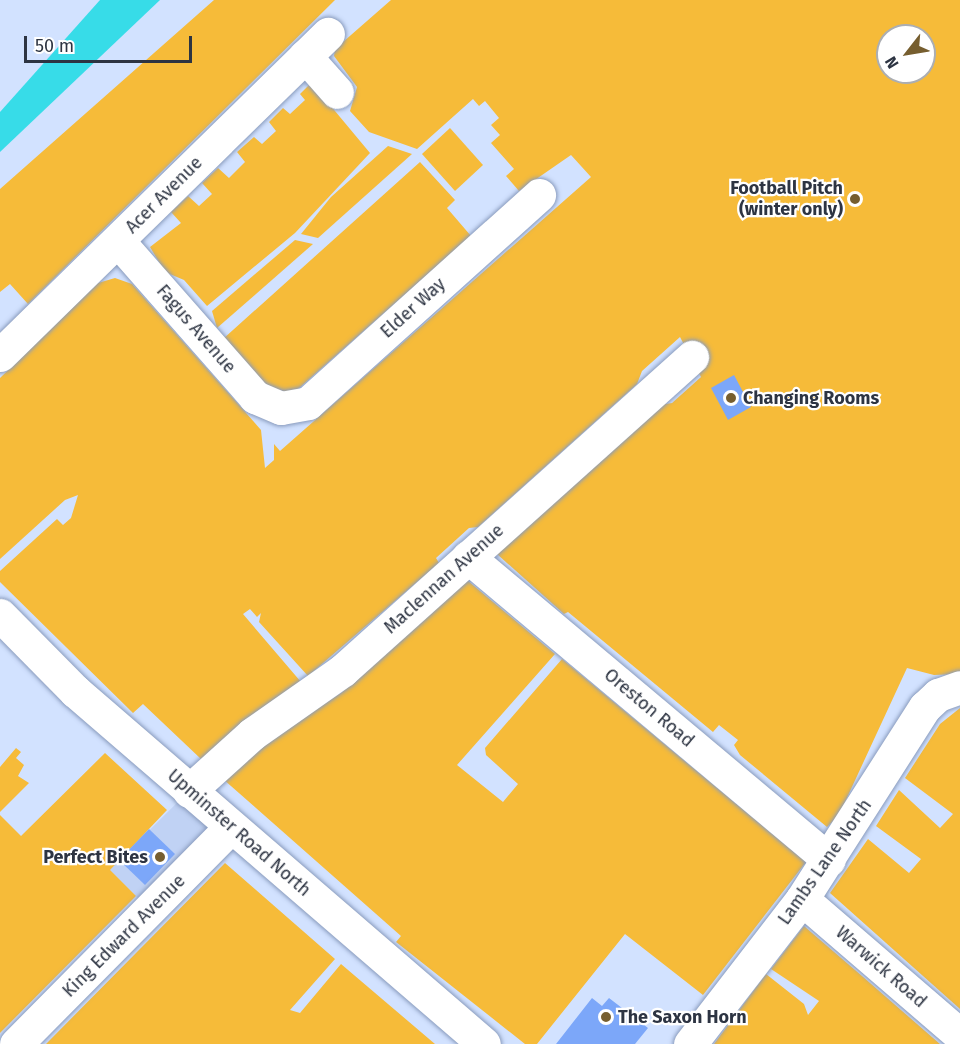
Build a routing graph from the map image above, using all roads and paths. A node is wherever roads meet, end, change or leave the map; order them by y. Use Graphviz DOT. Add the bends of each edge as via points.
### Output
graph roads {
  1 [pos="328,34"];
  2 [pos="305,56"];
  3 [pos="337,92"];
  4 [pos="539,195"];
  5 [pos="118,240"];
  6 [pos="0,356"];
  7 [pos="692,357"];
  8 [pos="280,408"];
  9 [pos="468,557"];
  10 [pos="0,615"];
  11 [pos="960,687"];
  12 [pos="189,791"];
  13 [pos="231,827"];
  14 [pos="830,860"];
  15 [pos="802,899"];
  16 [pos="960,1035"];
  17 [pos="16,1044"];
  18 [pos="484,1044"];
  19 [pos="690,1044"];
  1 -- 2 [label="street, Acer Avenue"];
  2 -- 3 [label="street"];
  2 -- 5 [label="street, Acer Avenue"];
  4 -- 8 [label="street, Elder Way" via="308,403"];
  5 -- 6 [label="street, Acer Avenue"];
  5 -- 8 [label="street, Fagus Avenue" via="255,397"];
  7 -- 9 [label="street, Maclennan Avenue"];
  9 -- 12 [label="street, Maclennan Avenue" via="343,670 252,734"];
  9 -- 14 [label="street, Oreston Road"];
  10 -- 12 [label="street, Upminster Road North" via="75,691"];
  11 -- 14 [label="street, Lambs Lane North" via="938,695 925,707"];
  12 -- 13 [label="street, Upminster Road North"];
  13 -- 17 [label="street, King Edward Avenue"];
  13 -- 18 [label="street, Upminster Road North"];
  14 -- 15 [label="street, Lambs Lane North"];
  15 -- 16 [label="street, Warwick Road"];
  15 -- 19 [label="street, Lambs Lane North"];
}
